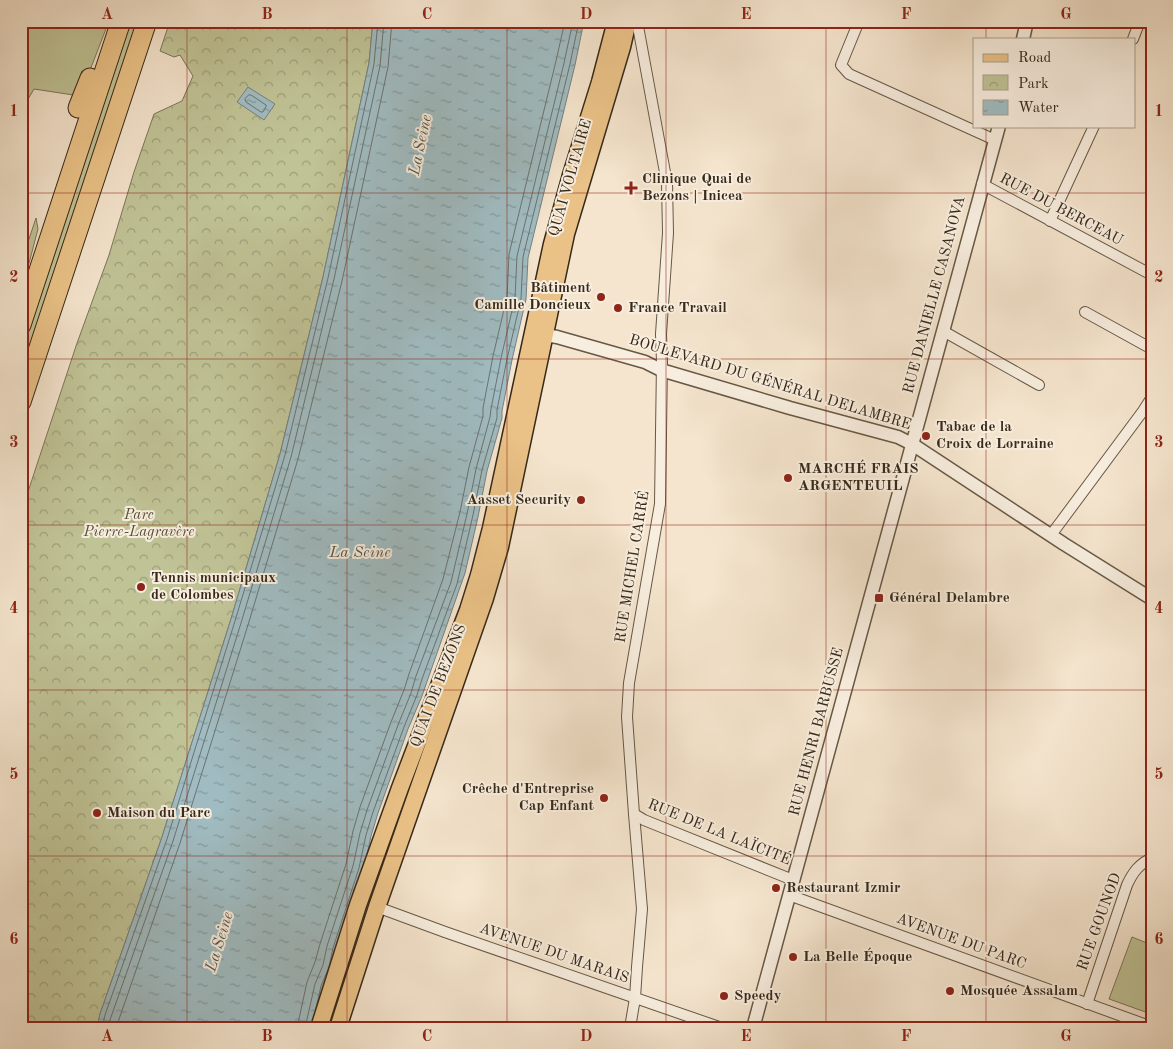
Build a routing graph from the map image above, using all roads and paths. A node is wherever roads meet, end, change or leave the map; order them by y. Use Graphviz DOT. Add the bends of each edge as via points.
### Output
graph roads {
  1 [pos="113,21"];
  2 [pos="121,21"];
  3 [pos="147,21"];
  4 [pos="616,21"];
  5 [pos="628,21"];
  6 [pos="637,21"];
  7 [pos="859,21"];
  8 [pos="1027,21"];
  9 [pos="1140,21"];
  10 [pos="1148,21"];
  11 [pos="1152,30"];
  12 [pos="1022,38"];
  13 [pos="1132,38"];
  14 [pos="78,108"];
  15 [pos="998,128"];
  16 [pos="1093,128"];
  17 [pos="995,140"];
  18 [pos="982,184"];
  19 [pos="45,212"];
  20 [pos="1050,221"];
  21 [pos="1152,275"];
  22 [pos="29,301"];
  23 [pos="1085,312"];
  24 [pos="21,325"];
  25 [pos="943,331"];
  26 [pos="538,335"];
  27 [pos="1152,349"];
  28 [pos="661,370"];
  29 [pos="1038,385"];
  30 [pos="1152,397"];
  31 [pos="21,402"];
  32 [pos="912,444"];
  33 [pos="1051,535"];
  34 [pos="1152,598"];
  35 [pos="634,814"];
  36 [pos="1152,858"];
  37 [pos="371,870"];
  38 [pos="793,880"];
  39 [pos="789,895"];
  40 [pos="377,907"];
  41 [pos="352,927"];
  42 [pos="359,962"];
  43 [pos="635,998"];
  44 [pos="1087,1004"];
  45 [pos="1146,1026"];
  46 [pos="319,1028"];
  47 [pos="338,1028"];
  48 [pos="347,1028"];
  49 [pos="630,1028"];
  50 [pos="722,1028"];
  51 [pos="753,1028"];
  1 -- 14 [label="highway"];
  2 -- 22 [label="highway"];
  3 -- 31 [label="highway"];
  4 -- 26 [label="main road, QUAI VOLTAIRE" via="552,244 537,313"];
  5 -- 26 [label="main road, QUAI VOLTAIRE"];
  6 -- 28 [label="street, RUE MICHEL CARRÉ" via="667,183 668,233"];
  7 -- 17 [label="street" via="842,65 849,74"];
  8 -- 12 [label="street"];
  9 -- 13 [label="street"];
  10 -- 11 [label="street"];
  15 -- 17 [label="street, RUE DANIELLE CASANOVA"];
  16 -- 20 [label="street"];
  17 -- 18 [label="street, RUE DANIELLE CASANOVA"];
  18 -- 20 [label="street, RUE DU BERCEAU"];
  18 -- 25 [label="street, RUE DANIELLE CASANOVA"];
  19 -- 22 [label="highway" via="24,293"];
  20 -- 21 [label="street, RUE DU BERCEAU"];
  22 -- 24 [label="highway"];
  23 -- 27 [label="street"];
  25 -- 29 [label="street"];
  25 -- 32 [label="street, RUE DANIELLE CASANOVA"];
  26 -- 28 [label="street, BOULEVARD DU GÉNÉRAL DELAMBRE" via="557,337 645,362"];
  26 -- 37 [label="main road, QUAI DE BEZONS" via="527,360 479,575"];
  26 -- 40 [label="main road, QUAI DE BEZONS" via="500,547"];
  28 -- 32 [label="street, BOULEVARD DU GÉNÉRAL DELAMBRE" via="898,437"];
  28 -- 35 [label="street, RUE MICHEL CARRÉ" via="660,504 629,683"];
  30 -- 33 [label="street"];
  32 -- 33 [label="street, BOULEVARD DU GÉNÉRAL DELAMBRE"];
  32 -- 38 [label="street, RUE HENRI BARBUSSE"];
  33 -- 34 [label="street, BOULEVARD DU GÉNÉRAL DELAMBRE"];
  35 -- 38 [label="street, RUE DE LA LAÏCITÉ"];
  35 -- 43 [label="street, RUE MICHEL CARRÉ" via="642,909"];
  36 -- 44 [label="street, RUE GOUNOD" via="1133,872 1127,885"];
  37 -- 40 [label="main road"];
  37 -- 41 [label="main road, QUAI DE BEZONS"];
  38 -- 39 [label="street, RUE HENRI BARBUSSE"];
  39 -- 44 [label="street, AVENUE DU PARC"];
  39 -- 51 [label="street, RUE HENRI BARBUSSE"];
  40 -- 41 [label="main road"];
  40 -- 42 [label="main road, QUAI DE BEZONS"];
  40 -- 43 [label="street, AVENUE DU MARAIS"];
  41 -- 46 [label="main road, QUAI DE BEZONS"];
  42 -- 47 [label="main road, QUAI DE BEZONS"];
  42 -- 48 [label="main road" via="360,985"];
  43 -- 49 [label="street, RUE MICHEL CARRÉ"];
  43 -- 50 [label="street, AVENUE DU MARAIS"];
  44 -- 45 [label="street, AVENUE DU PARC"];
}
